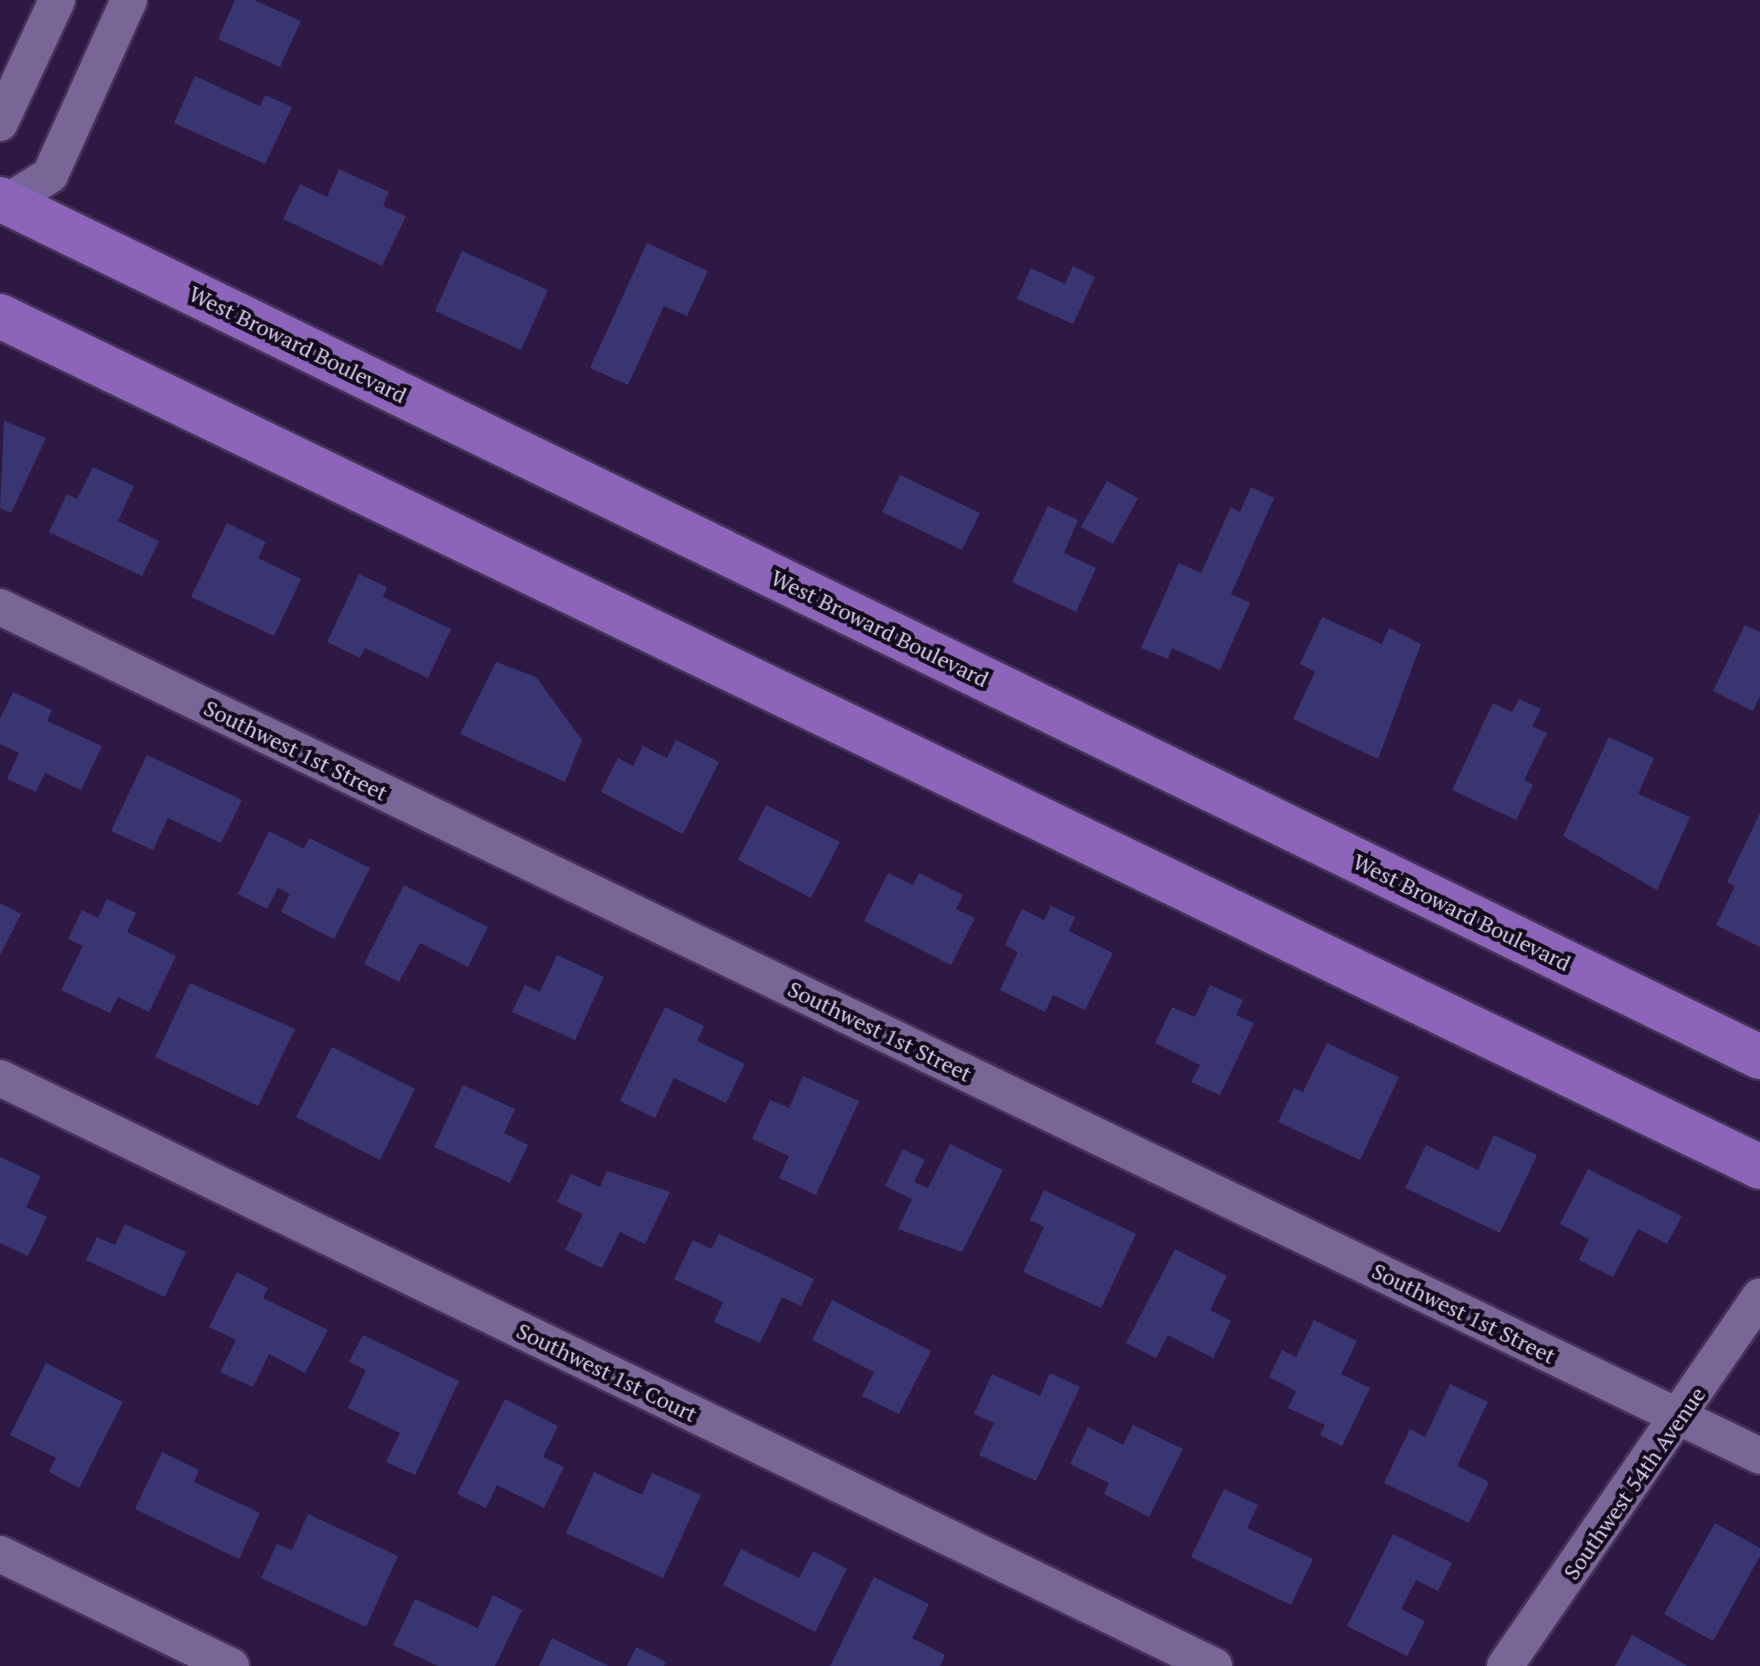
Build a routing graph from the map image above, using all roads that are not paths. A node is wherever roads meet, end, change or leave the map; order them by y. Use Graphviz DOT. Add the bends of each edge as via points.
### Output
graph roads {
  1 [pos="57,0"];
  2 [pos="129,0"];
  3 [pos="0,123"];
  4 [pos="2,202"];
  5 [pos="0,316"];
  6 [pos="0,607"];
  7 [pos="1760,1057"];
  8 [pos="0,1078"];
  9 [pos="1760,1167"];
  10 [pos="1760,1296"];
  11 [pos="1682,1418"];
  12 [pos="1760,1456"];
  13 [pos="0,1554"];
  14 [pos="231,1666"];
  15 [pos="1214,1666"];
  16 [pos="1505,1666"];
  1 -- 3 [label="street"];
  2 -- 4 [label="street" via="50,175"];
  4 -- 7 [label="main road, West Broward Boulevard"];
  5 -- 9 [label="main road"];
  6 -- 11 [label="street, Southwest 1st Street"];
  8 -- 15 [label="street, Southwest 1st Court"];
  10 -- 11 [label="street, Southwest 54th Avenue"];
  11 -- 12 [label="street, Southwest 1st Street"];
  11 -- 16 [label="street, Southwest 54th Avenue"];
  13 -- 14 [label="street"];
}
